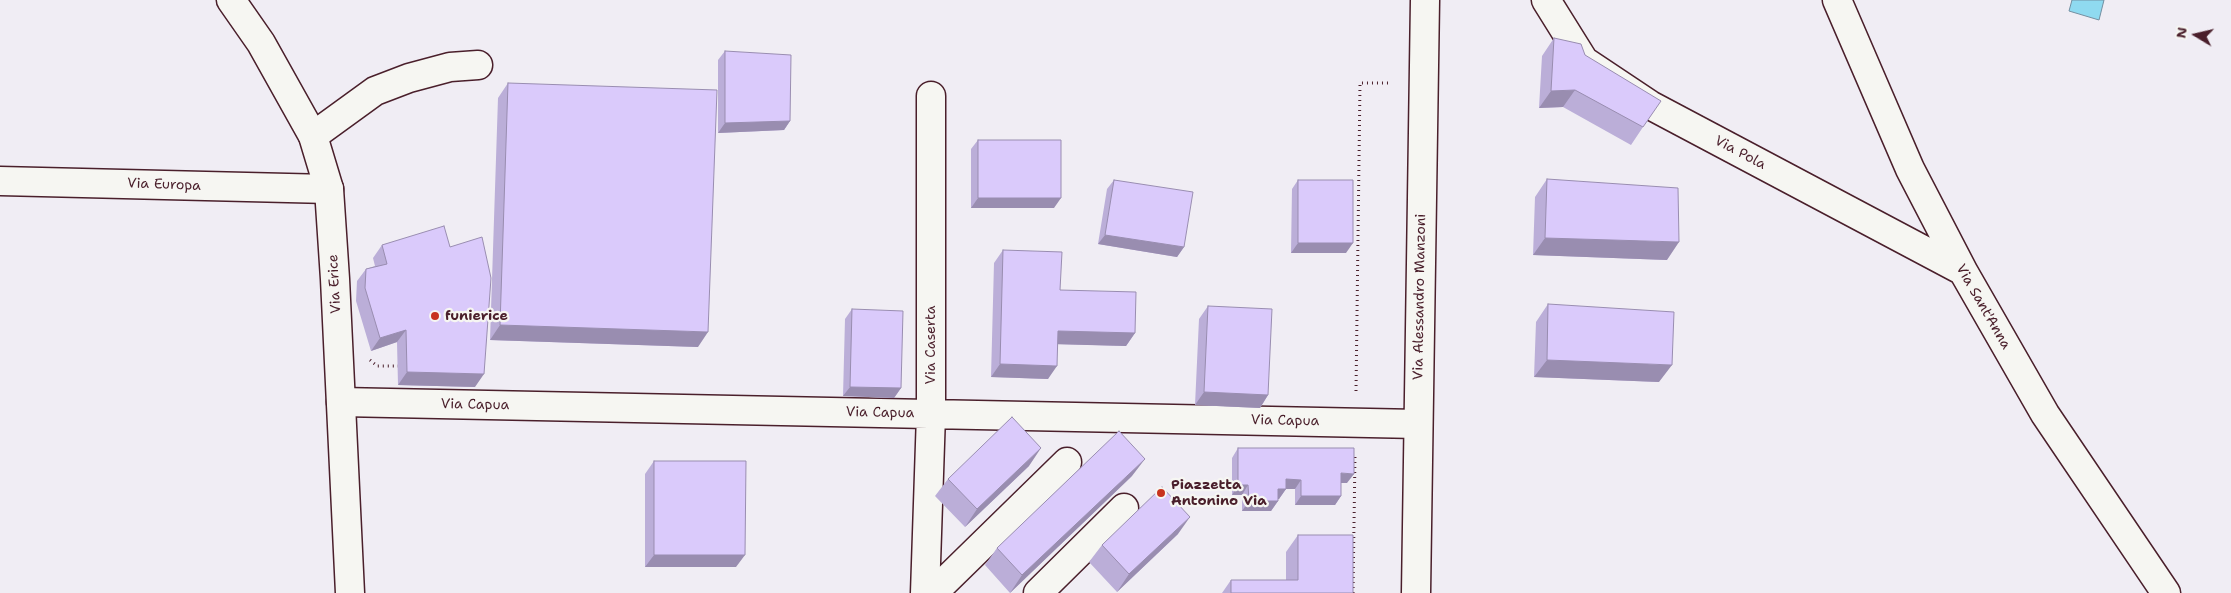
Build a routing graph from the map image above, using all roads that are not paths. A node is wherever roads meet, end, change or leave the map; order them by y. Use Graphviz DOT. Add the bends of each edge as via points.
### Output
graph roads {
  1 [pos="231,0"];
  2 [pos="1425,0"];
  3 [pos="1546,0"];
  4 [pos="1837,0"];
  5 [pos="478,65"];
  6 [pos="931,96"];
  7 [pos="313,136"];
  8 [pos="0,180"];
  9 [pos="329,189"];
  10 [pos="1962,271"];
  11 [pos="341,402"];
  12 [pos="931,414"];
  13 [pos="1418,424"];
  14 [pos="1067,462"];
  15 [pos="1124,508"];
  16 [pos="350,593"];
  17 [pos="925,593"];
  18 [pos="934,593"];
  19 [pos="1038,593"];
  20 [pos="1416,593"];
  21 [pos="2166,593"];
  1 -- 7 [label="street, Via Erice" via="261,43"];
  2 -- 13 [label="street, Via Alessandro Manzoni"];
  3 -- 10 [label="street, Via Pola" via="1584,61 1650,105"];
  4 -- 10 [label="street, Via Sant'Anna" via="1910,169"];
  5 -- 7 [label="street" via="450,67 376,91"];
  6 -- 12 [label="street, Via Caserta"];
  7 -- 9 [label="street, Via Erice"];
  8 -- 9 [label="street, Via Europa"];
  9 -- 11 [label="street, Via Erice"];
  10 -- 21 [label="street, Via Sant'Anna" via="2045,414"];
  11 -- 12 [label="street, Via Capua"];
  11 -- 16 [label="street, Via Erice"];
  12 -- 13 [label="street, Via Capua"];
  12 -- 17 [label="street, Via Caserta"];
  13 -- 20 [label="street, Via Alessandro Manzoni"];
  14 -- 18 [label="street"];
  15 -- 19 [label="street"];
}
